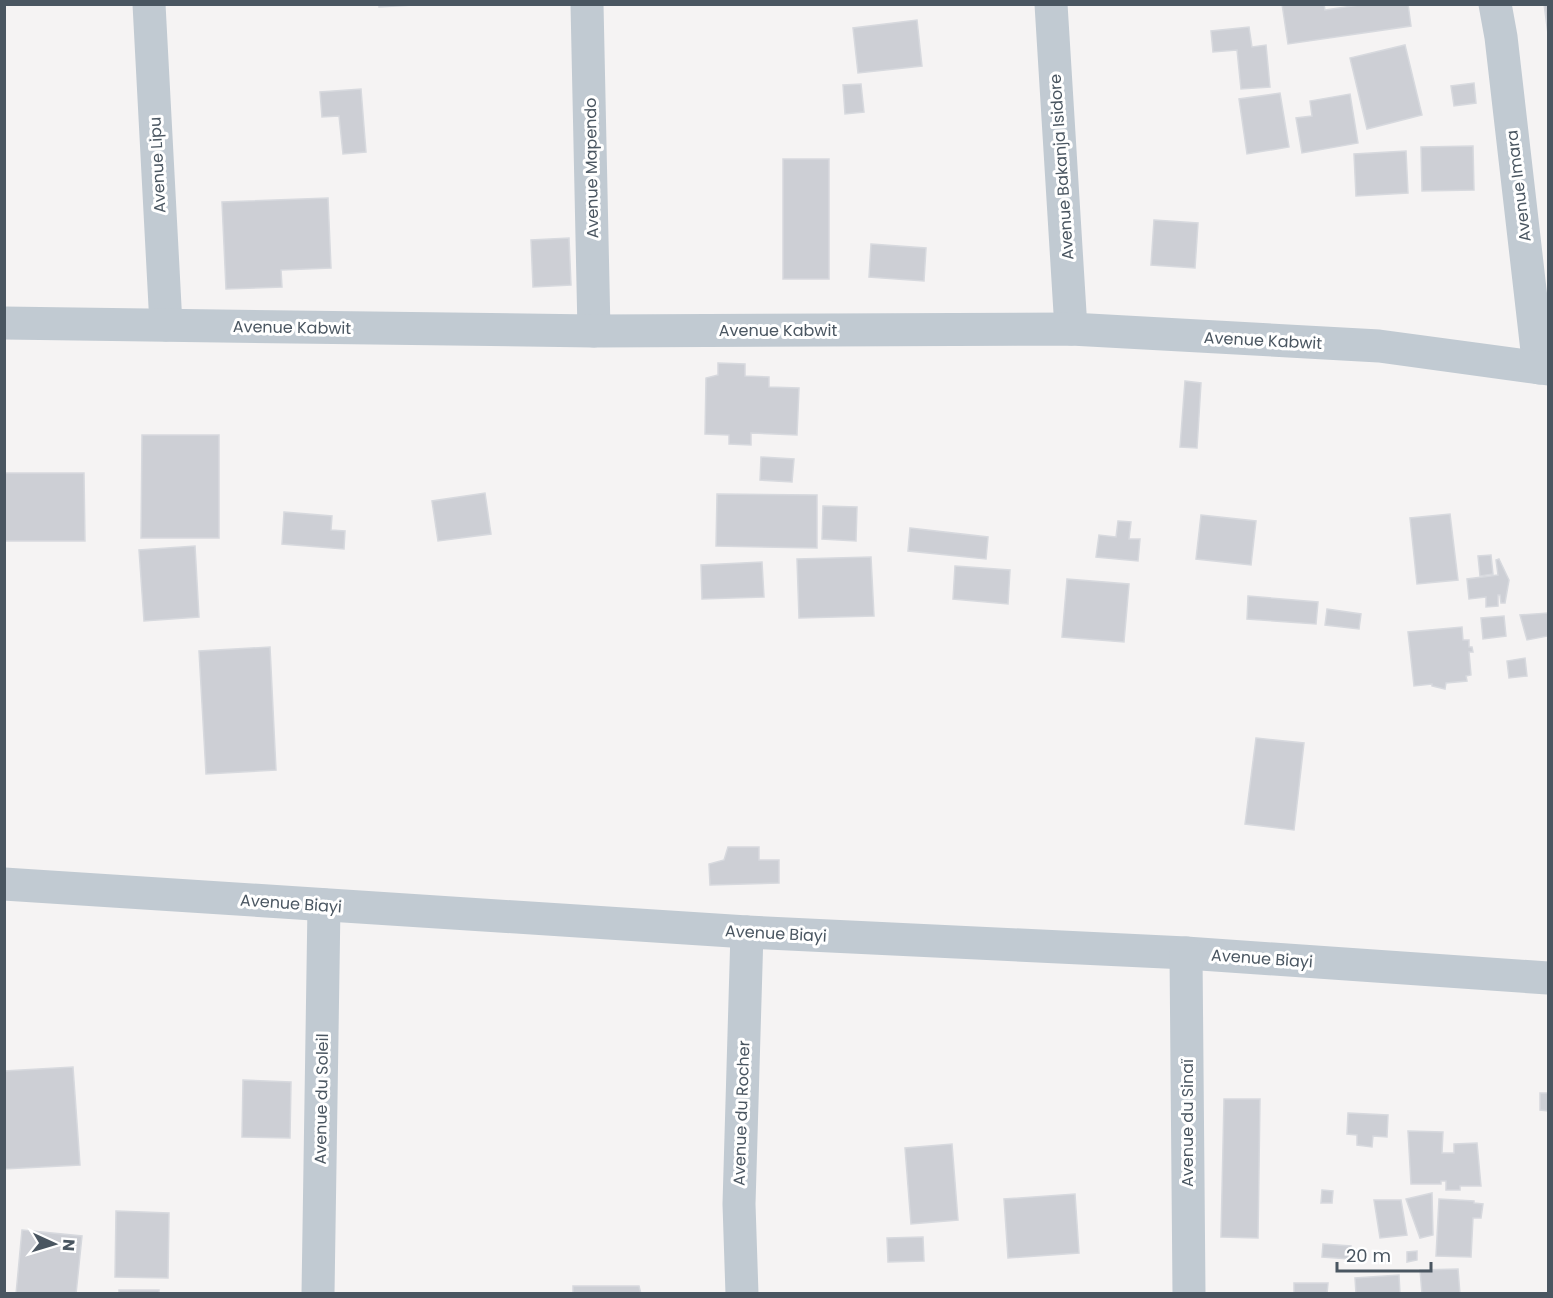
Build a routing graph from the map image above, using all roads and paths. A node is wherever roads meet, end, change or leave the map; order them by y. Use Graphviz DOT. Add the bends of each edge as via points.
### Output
graph roads {
  1 [pos="148,4"];
  2 [pos="587,4"];
  3 [pos="1051,4"];
  4 [pos="1495,4"];
  5 [pos="4,323"];
  6 [pos="166,325"];
  7 [pos="1071,329"];
  8 [pos="594,331"];
  9 [pos="1544,369"];
  10 [pos="4,884"];
  11 [pos="324,905"];
  12 [pos="747,932"];
  13 [pos="1186,953"];
  14 [pos="1548,978"];
  15 [pos="318,1293"];
  16 [pos="742,1293"];
  17 [pos="1189,1293"];
  1 -- 6 [label="street, Avenue Lipu"];
  2 -- 8 [label="street, Avenue Mapendo"];
  3 -- 7 [label="street, Avenue Bakanja Isidore"];
  4 -- 9 [label="street, Avenue Imara"];
  5 -- 6 [label="street, Avenue Kabwit"];
  6 -- 8 [label="street, Avenue Kabwit"];
  7 -- 8 [label="street, Avenue Kabwit"];
  7 -- 9 [label="street, Avenue Kabwit" via="1378,346"];
  10 -- 11 [label="street, Avenue Biayi"];
  11 -- 12 [label="street, Avenue Biayi"];
  11 -- 15 [label="street, Avenue du Soleil"];
  12 -- 13 [label="street, Avenue Biayi"];
  12 -- 16 [label="street, Avenue du Rocher" via="738,1204"];
  13 -- 14 [label="street, Avenue Biayi"];
  13 -- 17 [label="street, Avenue du Sinaï"];
}
